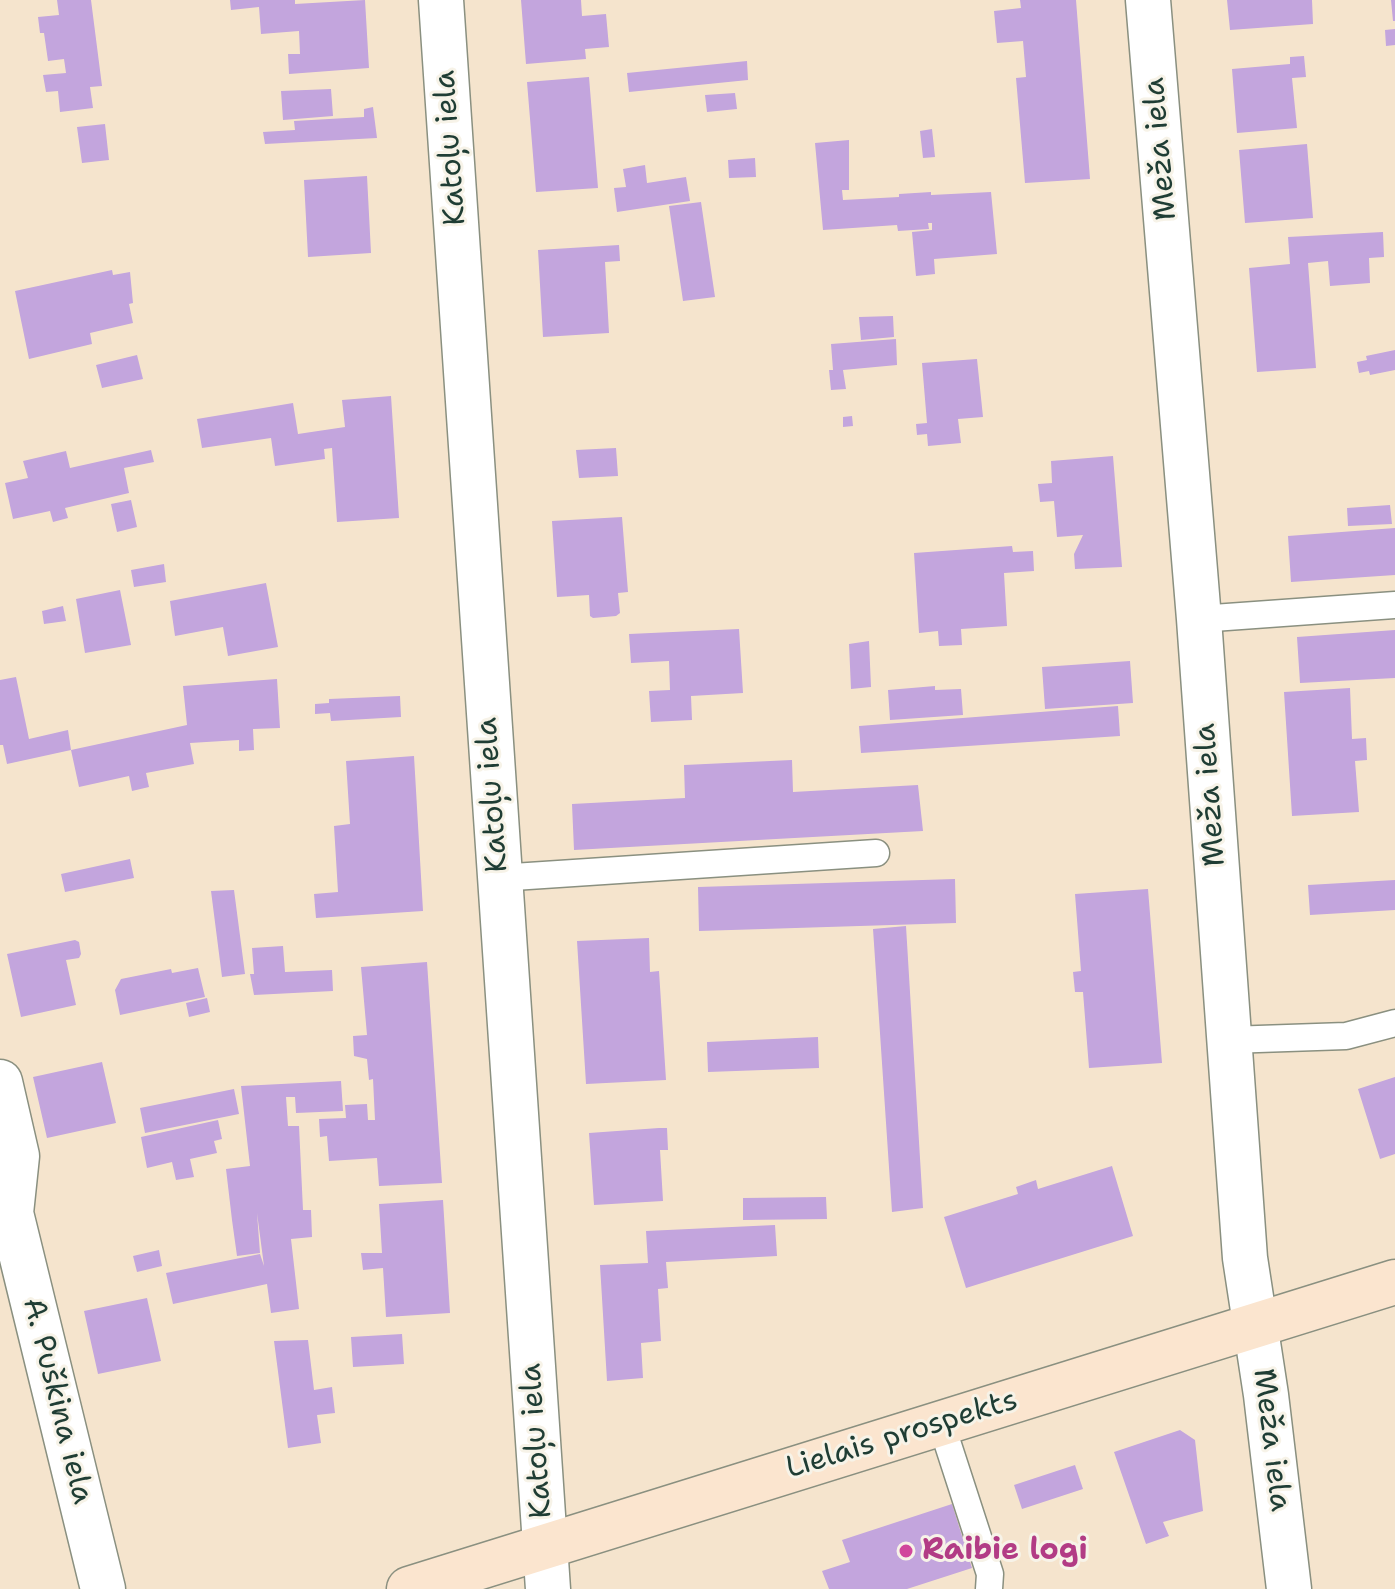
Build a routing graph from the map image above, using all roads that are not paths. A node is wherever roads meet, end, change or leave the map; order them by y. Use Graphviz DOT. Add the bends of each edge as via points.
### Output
graph roads {
  1 [pos="441,0"];
  2 [pos="1148,0"];
  3 [pos="1395,605"];
  4 [pos="1199,619"];
  5 [pos="876,853"];
  6 [pos="498,878"];
  7 [pos="1395,1023"];
  8 [pos="1229,1040"];
  9 [pos="0,1082"];
  10 [pos="6,1206"];
  11 [pos="1395,1282"];
  12 [pos="1256,1325"];
  13 [pos="941,1423"];
  14 [pos="546,1568"];
  15 [pos="103,1589"];
  16 [pos="409,1589"];
  17 [pos="989,1589"];
  18 [pos="1289,1589"];
  1 -- 6 [label="street, Katoļu iela"];
  2 -- 4 [label="street, Meža iela"];
  3 -- 4 [label="lane"];
  4 -- 8 [label="street, Meža iela"];
  5 -- 6 [label="lane"];
  6 -- 14 [label="street, Katoļu iela"];
  7 -- 8 [label="lane" via="1346,1036"];
  8 -- 12 [label="street, Meža iela" via="1245,1258"];
  9 -- 10 [label="street, A. Puškina iela" via="17,1156"];
  10 -- 15 [label="street, A. Puškina iela"];
  11 -- 12 [label="street, Lielais prospekts"];
  12 -- 13 [label="street, Lielais prospekts"];
  12 -- 18 [label="street, Meža iela"];
  13 -- 14 [label="street, Lielais prospekts"];
  13 -- 17 [label="lane" via="990,1574"];
  14 -- 16 [label="street, Lielais prospekts"];
}
